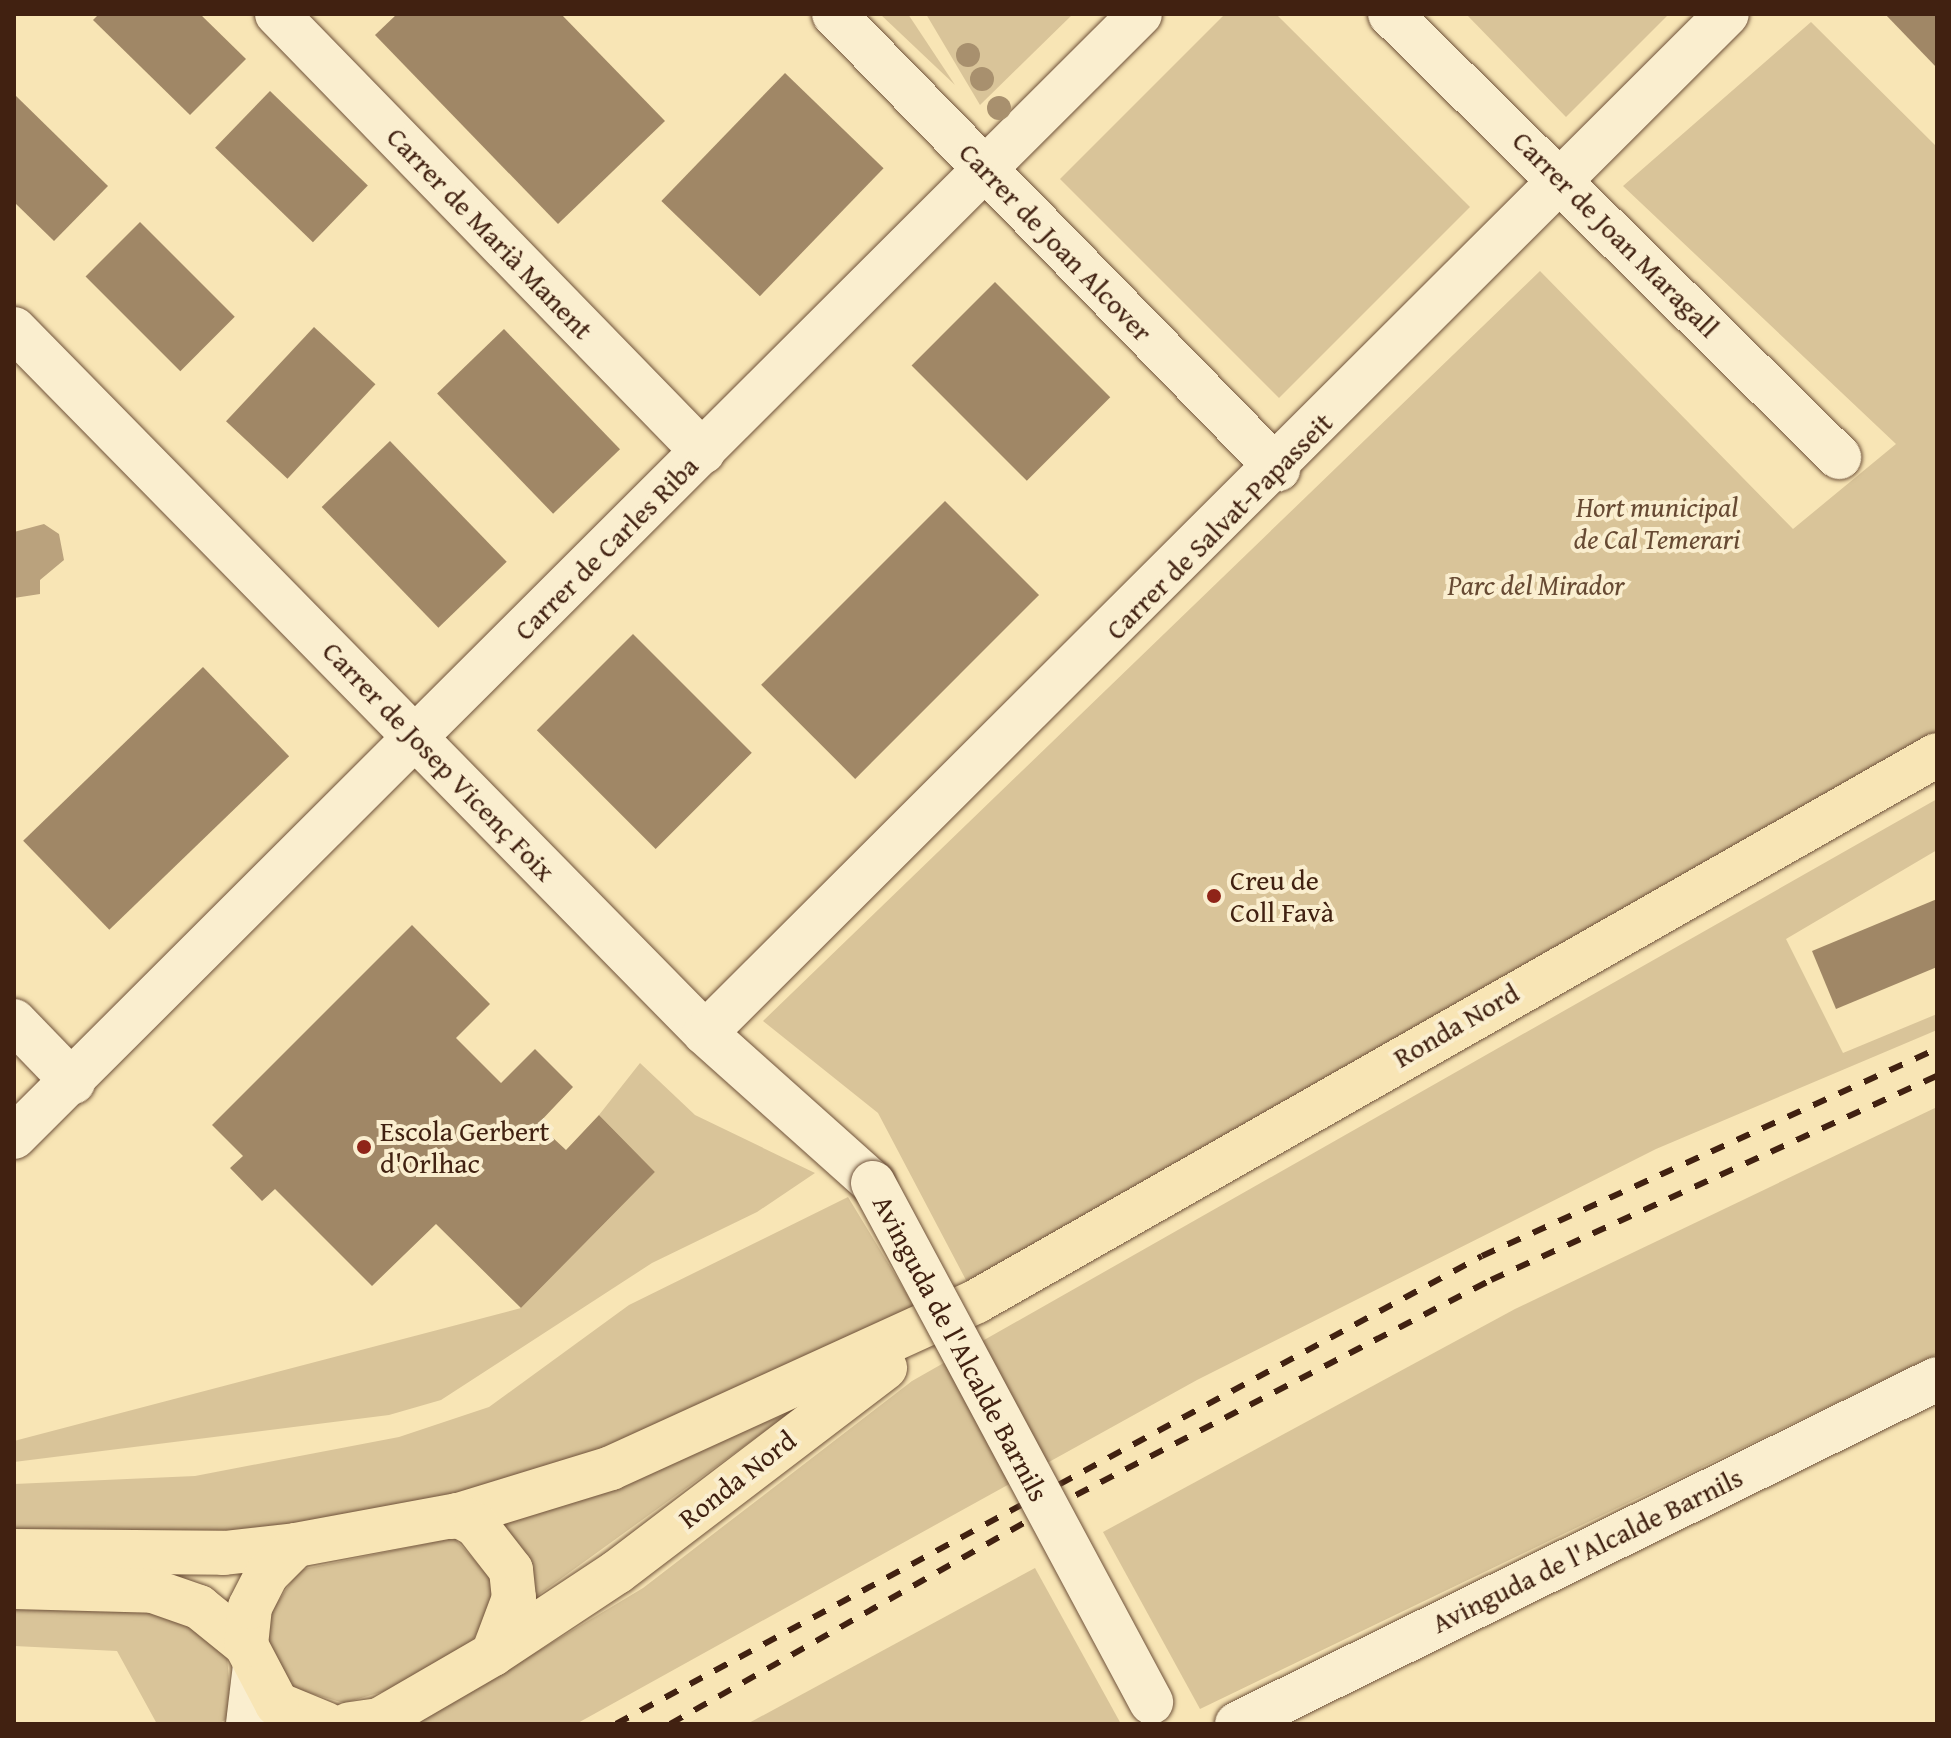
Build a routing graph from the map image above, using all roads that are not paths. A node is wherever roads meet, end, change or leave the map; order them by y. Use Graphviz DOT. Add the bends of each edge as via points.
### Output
graph roads {
  1 [pos="277,14"];
  2 [pos="834,14"];
  3 [pos="1140,14"];
  4 [pos="1390,14"];
  5 [pos="1727,14"];
  6 [pos="983,167"];
  7 [pos="1562,180"];
  8 [pos="14,329"];
  9 [pos="703,452"];
  10 [pos="1839,457"];
  11 [pos="1278,469"];
  12 [pos="416,736"];
  13 [pos="1937,755"];
  14 [pos="14,1021"];
  15 [pos="705,1033"];
  16 [pos="73,1082"];
  17 [pos="14,1137"];
  18 [pos="873,1183"];
  19 [pos="977,1301"];
  20 [pos="1937,1379"];
  21 [pos="452,1517"];
  22 [pos="296,1545"];
  23 [pos="14,1551"];
  24 [pos="14,1587"];
  25 [pos="493,1654"];
  26 [pos="250,1655"];
  27 [pos="1158,1713"];
  28 [pos="367,1723"];
  29 [pos="248,1724"];
  30 [pos="326,1724"];
  31 [pos="1237,1724"];
  1 -- 9 [label="street, Carrer de Marià Manent"];
  2 -- 6 [label="street, Carrer de Joan Alcover"];
  3 -- 6 [label="street, Carrer de Carles Riba"];
  4 -- 7 [label="street, Carrer de Joan Maragall"];
  5 -- 7 [label="street, Carrer de Salvat-Papasseit"];
  6 -- 9 [label="street, Carrer de Carles Riba"];
  6 -- 11 [label="street, Carrer de Joan Alcover"];
  7 -- 10 [label="street, Carrer de Joan Maragall"];
  7 -- 11 [label="street, Carrer de Salvat-Papasseit"];
  8 -- 12 [label="street, Carrer de Josep Vicenç Foix"];
  9 -- 12 [label="street, Carrer de Carles Riba"];
  11 -- 15 [label="street, Carrer de Salvat-Papasseit"];
  12 -- 15 [label="street, Carrer de Josep Vicenç Foix"];
  12 -- 16 [label="street, Carrer de Carles Riba"];
  13 -- 19 [label="main road, Ronda Nord"];
  14 -- 16 [label="street"];
  15 -- 18 [label="street, Carrer de Josep Vicenç Foix"];
  16 -- 17 [label="street, Carrer de Carles Riba"];
  18 -- 27 [label="street, Avinguda de l'Alcalde Barnils, bridge"];
  19 -- 21 [label="main road, Ronda Nord" via="611,1468"];
  19 -- 25 [label="main road, Ronda Nord" via="617,1572"];
  20 -- 31 [label="street, Avinguda de l'Alcalde Barnils"];
  21 -- 22 [label="main road, Ronda Nord"];
  21 -- 25 [label="main road" via="495,1542 511,1570 514,1598"];
  22 -- 23 [label="main road, Ronda Nord" via="224,1553"];
  22 -- 26 [label="main road" via="257,1589"];
  24 -- 26 [label="main road" via="153,1591 199,1607"];
  25 -- 28 [label="main road, Ronda Nord"];
  26 -- 29 [label="street"];
  26 -- 30 [label="main road" via="277,1704"];
}
